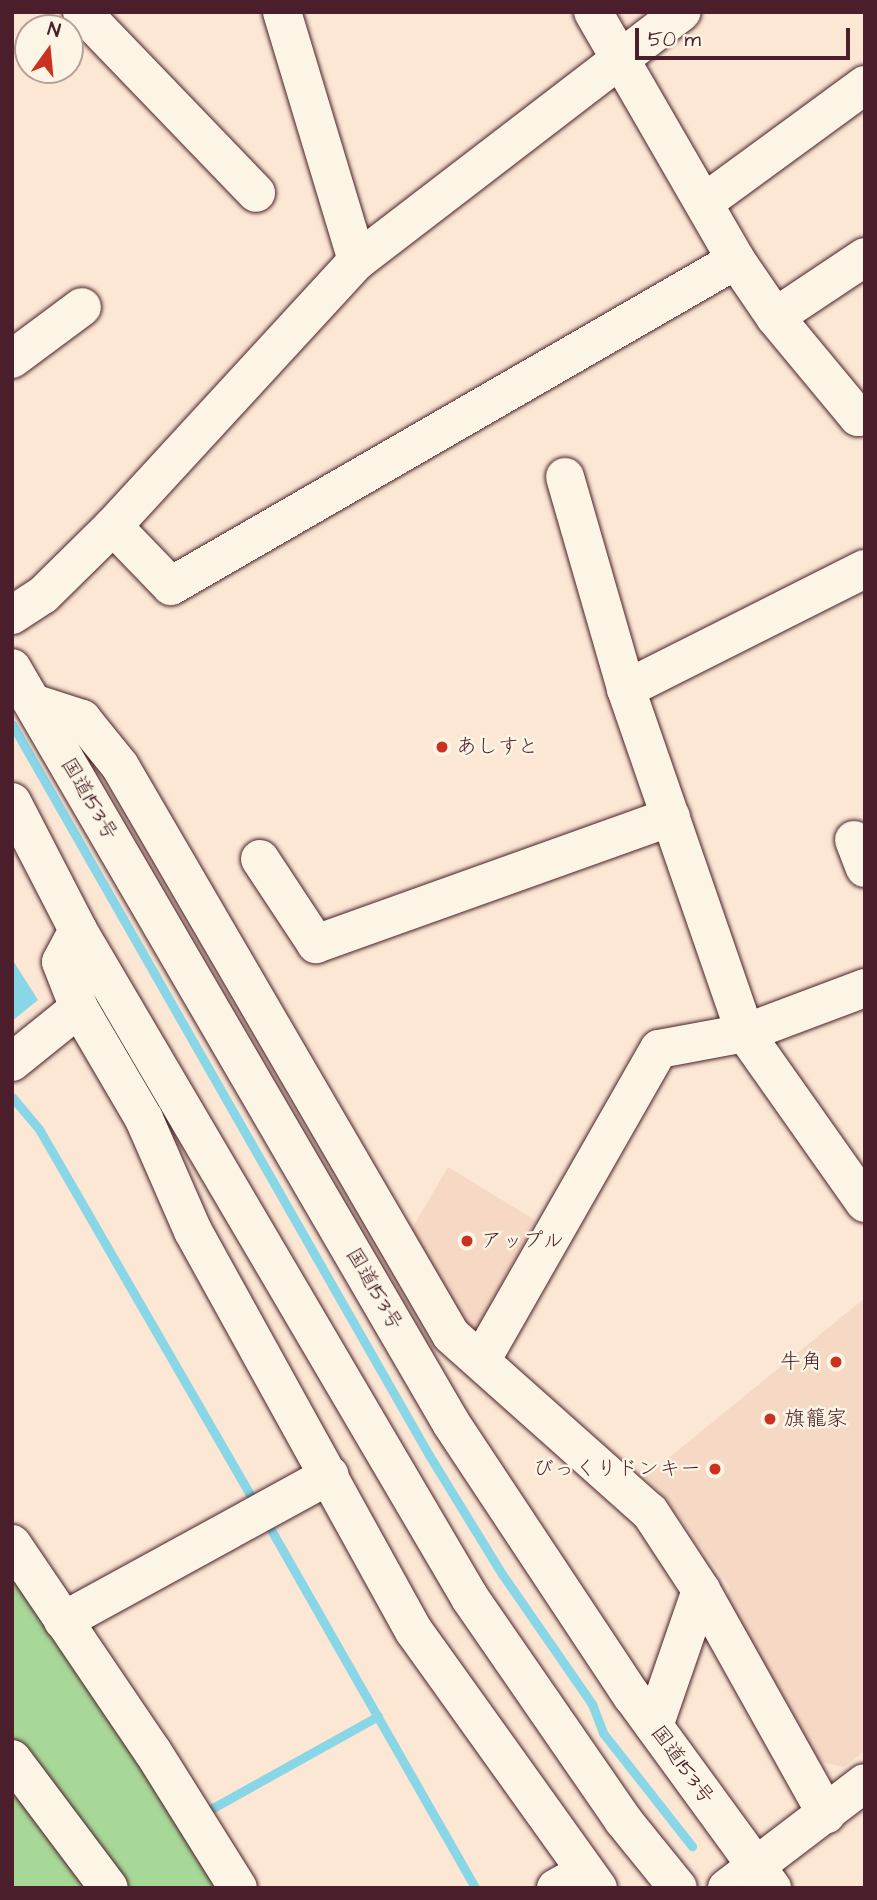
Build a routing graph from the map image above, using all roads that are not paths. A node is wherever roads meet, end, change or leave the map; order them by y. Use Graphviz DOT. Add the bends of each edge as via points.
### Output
graph roads {
  1 [pos="82,12"];
  2 [pos="282,12"];
  3 [pos="593,12"];
  4 [pos="681,12"];
  5 [pos="620,59"];
  6 [pos="865,85"];
  7 [pos="256,193"];
  8 [pos="705,202"];
  9 [pos="865,257"];
  10 [pos="736,260"];
  11 [pos="357,261"];
  12 [pos="82,307"];
  13 [pos="775,317"];
  14 [pos="12,359"];
  15 [pos="865,413"];
  16 [pos="565,477"];
  17 [pos="113,526"];
  18 [pos="865,569"];
  19 [pos="12,615"];
  20 [pos="12,667"];
  21 [pos="626,690"];
  22 [pos="33,703"];
  23 [pos="12,802"];
  24 [pos="671,817"];
  25 [pos="260,859"];
  26 [pos="78,930"];
  27 [pos="865,988"];
  28 [pos="79,1008"];
  29 [pos="745,1033"];
  30 [pos="12,1062"];
  31 [pos="865,1203"];
  32 [pos="482,1359"];
  33 [pos="330,1475"];
  34 [pos="12,1544"];
  35 [pos="701,1590"];
  36 [pos="63,1621"];
  37 [pos="654,1726"];
  38 [pos="12,1759"];
  39 [pos="865,1783"];
  40 [pos="825,1814"];
  41 [pos="751,1881"];
  42 [pos="580,1882"];
  43 [pos="109,1888"];
  44 [pos="238,1888"];
  45 [pos="678,1888"];
  1 -- 7 [label="main road"];
  2 -- 11 [label="main road"];
  3 -- 5 [label="main road"];
  4 -- 5 [label="main road"];
  5 -- 8 [label="main road"];
  5 -- 11 [label="main road"];
  6 -- 8 [label="main road"];
  8 -- 10 [label="main road"];
  9 -- 13 [label="main road"];
  10 -- 13 [label="main road"];
  10 -- 17 [label="main road" via="171,586"];
  11 -- 17 [label="main road"];
  12 -- 14 [label="main road"];
  13 -- 15 [label="main road" via="858,417"];
  16 -- 21 [label="main road"];
  17 -- 19 [label="main road" via="43,595"];
  18 -- 21 [label="main road"];
  20 -- 22 [label="main road, 国道153号"];
  21 -- 24 [label="main road"];
  22 -- 32 [label="main road" via="82,719 120,766 451,1335"];
  22 -- 37 [label="main road, 国道153号" via="452,1423"];
  23 -- 26 [label="main road"];
  24 -- 25 [label="main road" via="316,944"];
  24 -- 29 [label="main road"];
  26 -- 28 [label="main road" via="61,962"];
  26 -- 45 [label="main road" via="470,1598 622,1820"];
  27 -- 29 [label="main road"];
  28 -- 30 [label="main road"];
  28 -- 33 [label="main road" via="144,1119 193,1231"];
  29 -- 31 [label="main road"];
  29 -- 32 [label="main road" via="659,1049"];
  32 -- 35 [label="main road" via="650,1512"];
  33 -- 36 [label="main road"];
  33 -- 42 [label="main road" via="415,1631"];
  34 -- 36 [label="main road"];
  35 -- 37 [label="main road"];
  35 -- 40 [label="main road"];
  36 -- 44 [label="main road"];
  37 -- 41 [label="main road, 国道153号"];
  38 -- 43 [label="main road"];
  39 -- 40 [label="main road"];
  40 -- 41 [label="main road"];
}
